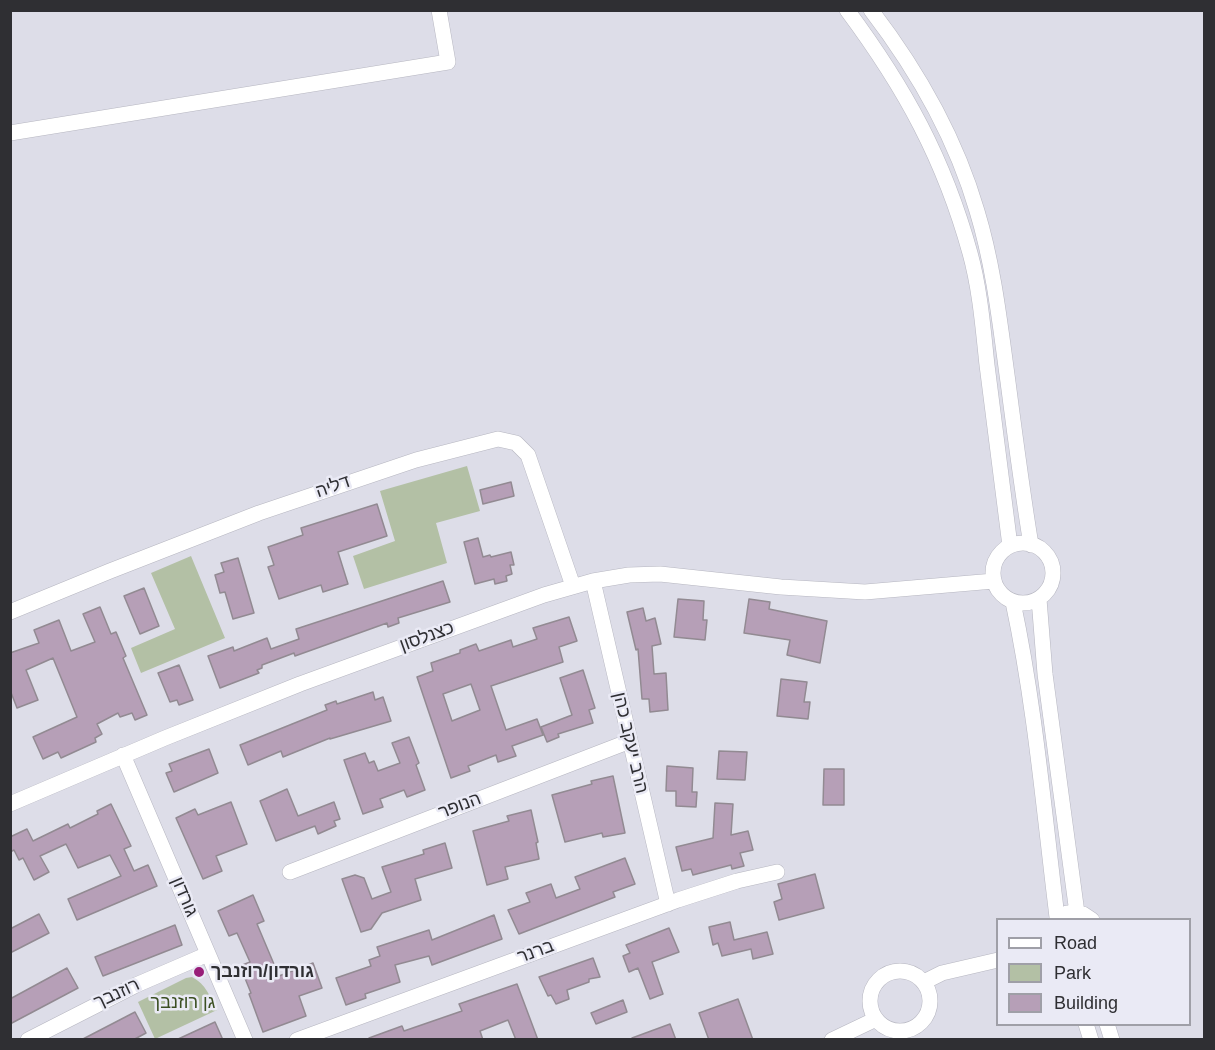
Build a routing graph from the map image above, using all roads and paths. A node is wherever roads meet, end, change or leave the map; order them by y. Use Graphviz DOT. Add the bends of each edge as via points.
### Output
graph roads {
  1 [pos="439,10"];
  2 [pos="847,10"];
  3 [pos="871,10"];
  4 [pos="10,134"];
  5 [pos="1031,544"];
  6 [pos="1010,546"];
  7 [pos="593,581"];
  8 [pos="994,581"];
  9 [pos="573,586"];
  10 [pos="1039,599"];
  11 [pos="1013,602"];
  12 [pos="10,612"];
  13 [pos="630,741"];
  14 [pos="123,755"];
  15 [pos="10,804"];
  16 [pos="290,872"];
  17 [pos="777,872"];
  18 [pos="668,904"];
  19 [pos="1077,913"];
  20 [pos="1055,918"];
  21 [pos="1088,918"];
  22 [pos="208,954"];
  23 [pos="996,960"];
  24 [pos="924,982"];
  25 [pos="876,1019"];
  26 [pos="899,1035"];
  27 [pos="28,1040"];
  28 [pos="245,1040"];
  29 [pos="297,1040"];
  30 [pos="832,1040"];
  1 -- 4 [label="street" via="448,62"];
  2 -- 6 [label="street" via="908,99 936,155 971,255"];
  3 -- 5 [label="street" via="930,101 965,174 977,211 998,303"];
  5 -- 6 [label="street"];
  5 -- 10 [label="street" via="1044,551 1052,566 1051,584"];
  6 -- 8 [label="street" via="994,564"];
  7 -- 8 [label="street, כצנלסון" via="660,574 865,592"];
  7 -- 9 [label="street, כצנלסון"];
  7 -- 13 [label="street, הרב יעקב כהן"];
  8 -- 11 [label="street" via="999,592"];
  9 -- 12 [label="street, דליה" via="528,456 516,443 498,439 416,460 309,495"];
  9 -- 14 [label="street, כצנלסון" via="336,670"];
  10 -- 11 [label="street" via="1025,604"];
  10 -- 19 [label="street" via="1045,674"];
  11 -- 20 [label="street" via="1030,704"];
  13 -- 16 [label="street, הנופר"];
  13 -- 18 [label="street, הרב יעקב כהן"];
  14 -- 15 [label="street, כצנלסון"];
  14 -- 22 [label="street, גורדון"];
  17 -- 18 [label="street, ברנר"];
  18 -- 29 [label="street, ברנר"];
  19 -- 20 [label="street"];
  19 -- 21 [label="street"];
  22 -- 27 [label="street, רוזנבך" via="112,996"];
  22 -- 28 [label="street, גורדון"];
  23 -- 24 [label="street" via="942,973"];
  24 -- 25 [label="street" via="905,970 882,976 870,996"];
  24 -- 26 [label="street" via="931,999 926,1016"];
  25 -- 26 [label="street"];
  25 -- 30 [label="street"];
}
